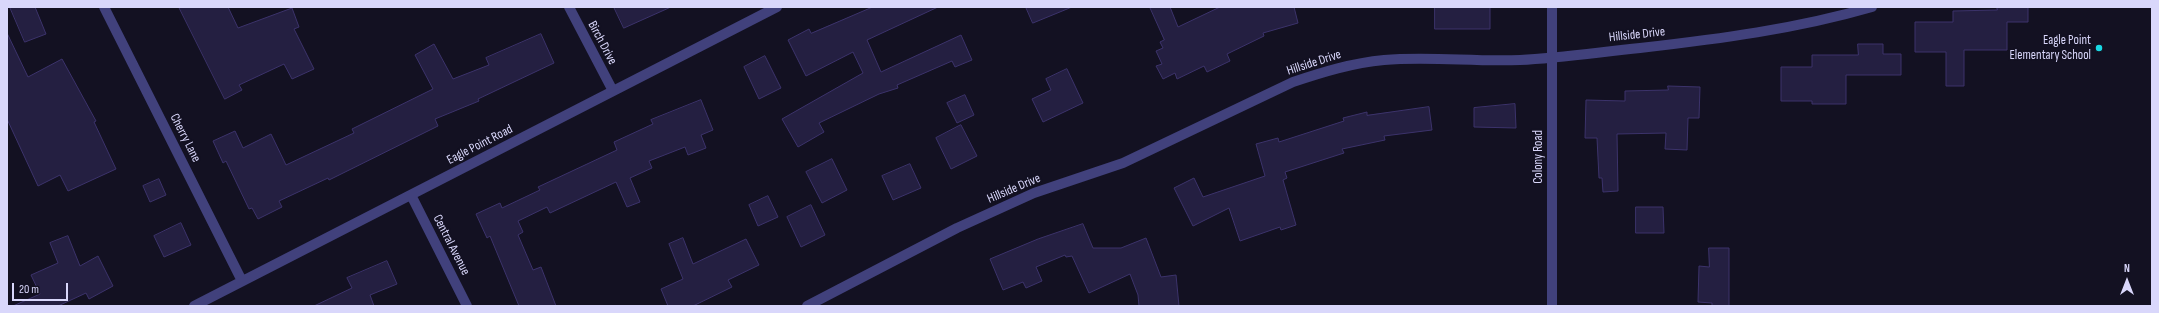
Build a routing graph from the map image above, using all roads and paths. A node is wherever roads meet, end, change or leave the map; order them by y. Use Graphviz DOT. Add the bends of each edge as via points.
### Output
graph roads {
  1 [pos="104,7"];
  2 [pos="569,7"];
  3 [pos="777,7"];
  4 [pos="1552,7"];
  5 [pos="1872,7"];
  6 [pos="1552,58"];
  7 [pos="613,91"];
  8 [pos="411,196"];
  9 [pos="242,281"];
  10 [pos="194,306"];
  11 [pos="467,306"];
  12 [pos="807,306"];
  13 [pos="1552,306"];
  1 -- 9 [label="street, Cherry Lane"];
  2 -- 7 [label="street, Birch Drive"];
  3 -- 7 [label="street, Eagle Point Road"];
  4 -- 6 [label="street, Colony Road"];
  5 -- 6 [label="street, Hillside Drive" via="1835,18 1780,29 1710,40"];
  6 -- 12 [label="street, Hillside Drive" via="1384,60 1320,73 1293,82 1122,163 1034,193 957,228"];
  6 -- 13 [label="street, Colony Road"];
  7 -- 8 [label="street, Eagle Point Road"];
  8 -- 9 [label="street, Eagle Point Road"];
  8 -- 11 [label="street, Central Avenue"];
  9 -- 10 [label="street, Eagle Point Road"];
}
